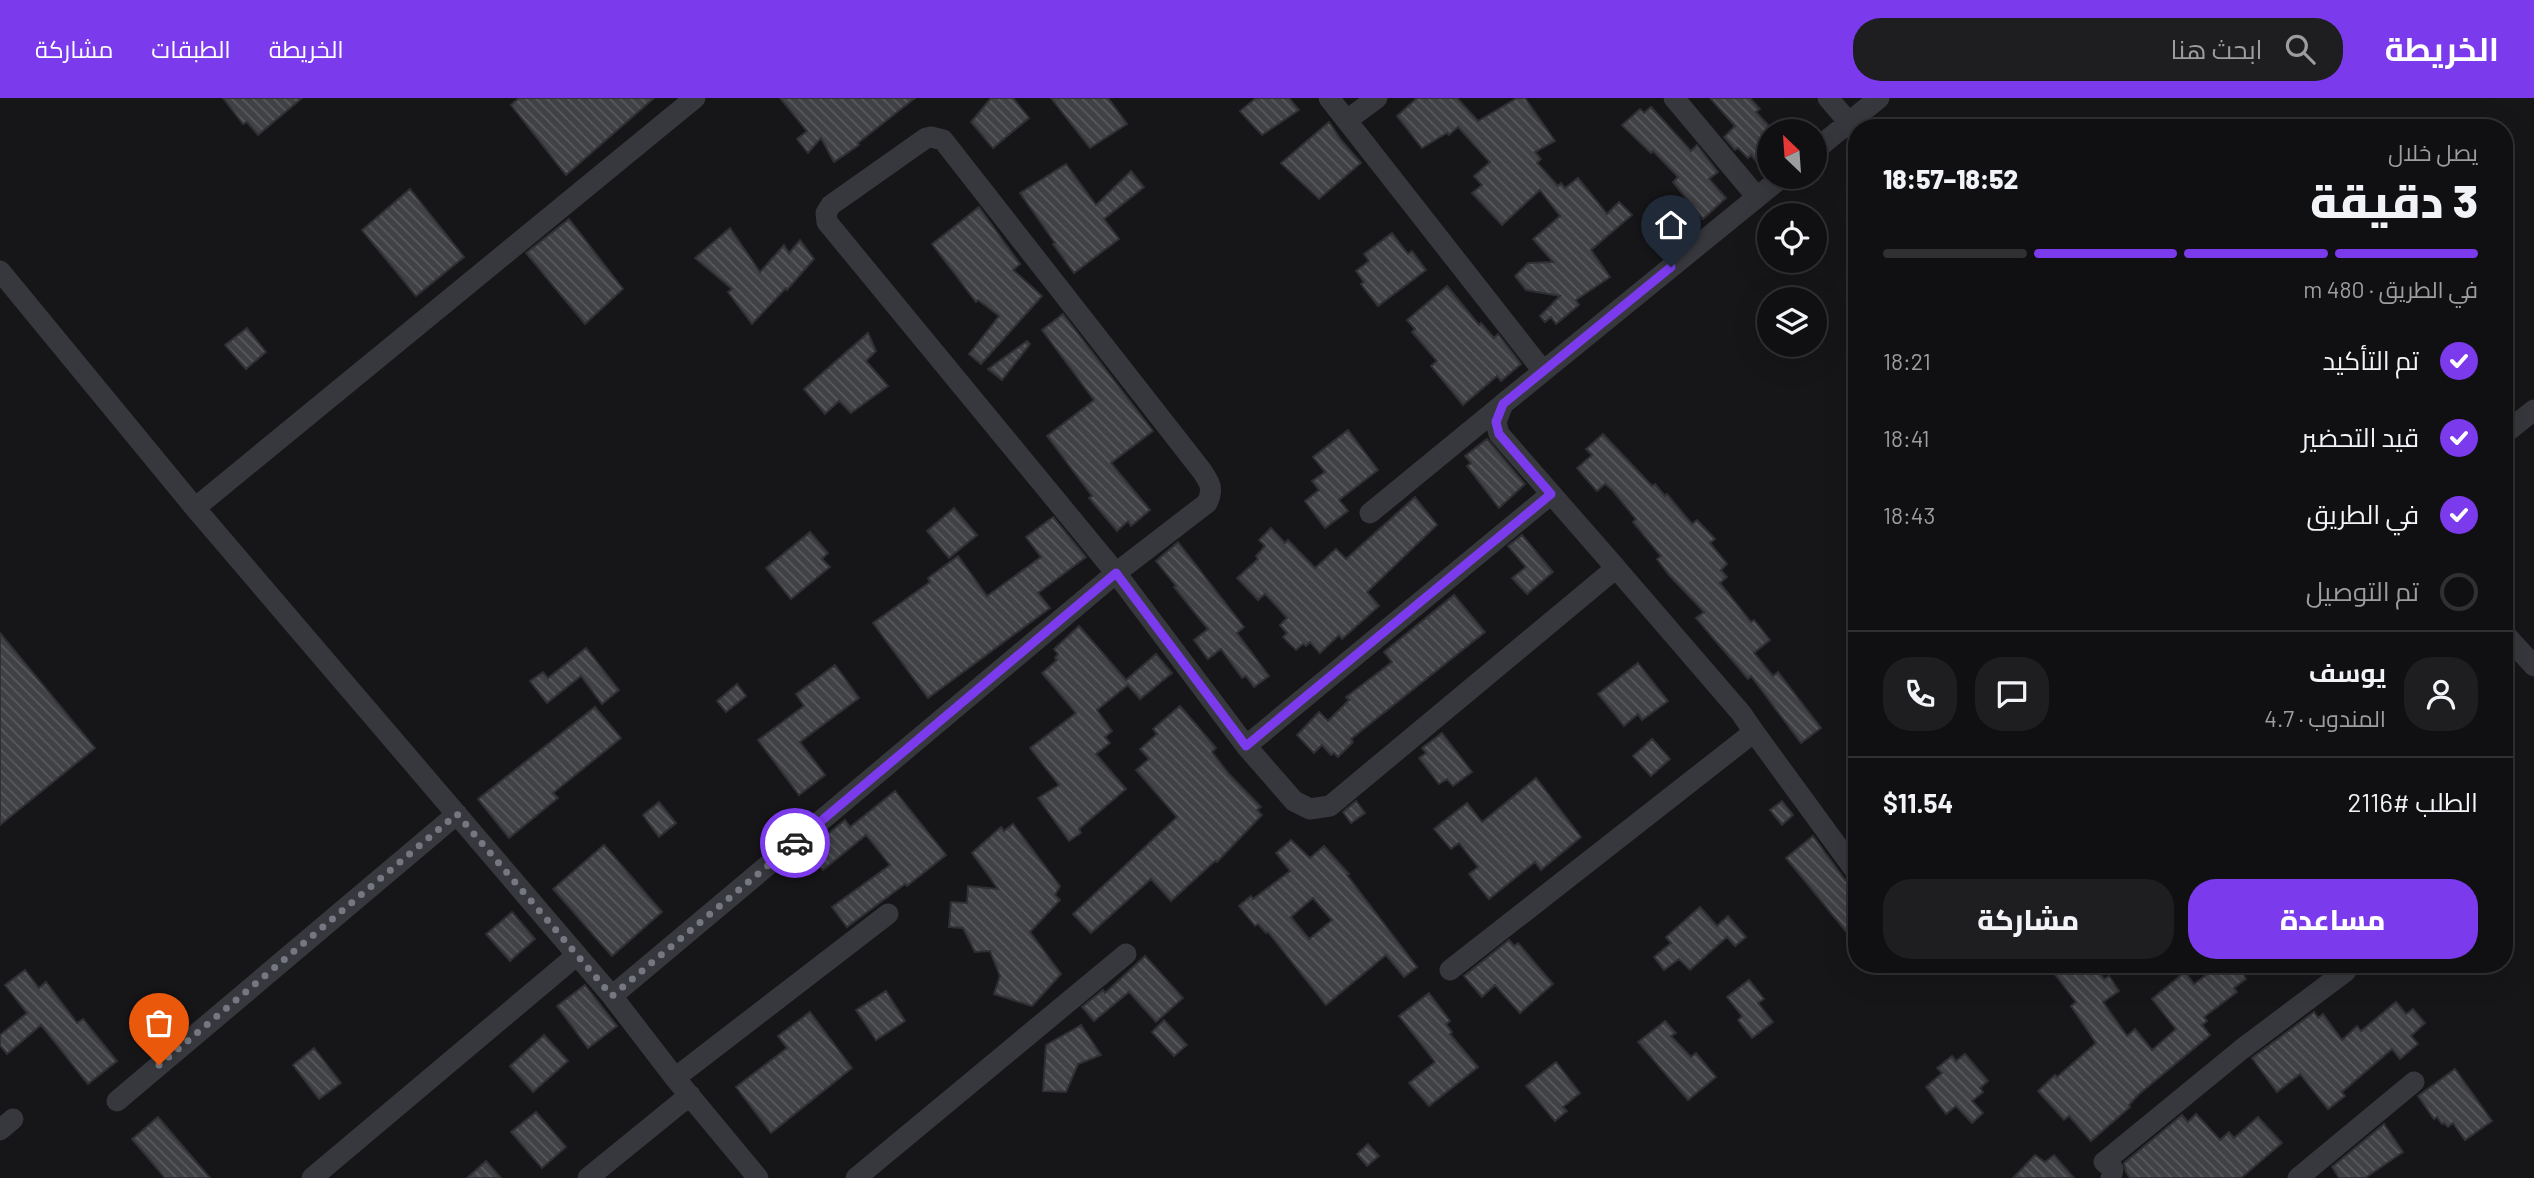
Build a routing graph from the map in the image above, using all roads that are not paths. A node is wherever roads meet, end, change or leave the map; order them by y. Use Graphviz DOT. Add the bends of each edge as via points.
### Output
graph roads {
  1 [pos="695,98"];
  2 [pos="1329,98"];
  3 [pos="1377,98"];
  4 [pos="1674,98"];
  5 [pos="1828,98"];
  6 [pos="1878,98"];
  7 [pos="1860,119"];
  8 [pos="1347,120"];
  9 [pos="1848,121"];
  10 [pos="1848,130"];
  11 [pos="1827,143"];
  12 [pos="1766,189"];
  13 [pos="1756,197"];
  14 [pos="0,271"];
  15 [pos="1542,371"];
  16 [pos="1503,404"];
  17 [pos="2534,410"];
  18 [pos="2513,427"];
  19 [pos="1551,494"];
  20 [pos="195,508"];
  21 [pos="1370,513"];
  22 [pos="1616,568"];
  23 [pos="1116,573"];
  24 [pos="2513,643"];
  25 [pos="2534,666"];
  26 [pos="1754,732"];
  27 [pos="1246,746"];
  28 [pos="457,814"];
  29 [pos="1848,861"];
  30 [pos="888,914"];
  31 [pos="1126,954"];
  32 [pos="578,955"];
  33 [pos="1450,970"];
  34 [pos="2343,973"];
  35 [pos="612,996"];
  36 [pos="675,1078"];
  37 [pos="2414,1082"];
  38 [pos="690,1095"];
  39 [pos="117,1101"];
  40 [pos="312,1178"];
  41 [pos="588,1178"];
  42 [pos="758,1178"];
  43 [pos="856,1178"];
  44 [pos="2110,1178"];
  45 [pos="2298,1178"];
  1 -- 20 [label="street"];
  2 -- 8 [label="street"];
  3 -- 8 [label="street"];
  4 -- 13 [label="street"];
  5 -- 9 [label="street"];
  6 -- 7 [label="street"];
  8 -- 15 [label="street"];
  10 -- 11 [label="street"];
  12 -- 13 [label="street"];
  13 -- 15 [label="street"];
  14 -- 20 [label="street"];
  15 -- 16 [label="street"];
  16 -- 19 [label="street" via="1496,422 1499,434"];
  16 -- 21 [label="street"];
  17 -- 18 [label="street"];
  19 -- 22 [label="street"];
  19 -- 27 [label="street"];
  20 -- 28 [label="street"];
  22 -- 26 [label="street"];
  22 -- 27 [label="street" via="1330,806 1310,809 1294,801"];
  23 -- 23 [label="street" via="1207,503 1210,483 943,140 926,138 831,205 827,222"];
  23 -- 27 [label="street"];
  23 -- 35 [label="street"];
  24 -- 25 [label="street"];
  26 -- 29 [label="street"];
  26 -- 33 [label="street"];
  28 -- 32 [label="street"];
  28 -- 39 [label="street"];
  30 -- 36 [label="street"];
  31 -- 43 [label="street"];
  32 -- 35 [label="street"];
  32 -- 40 [label="street"];
  34 -- 44 [label="street" via="2104,1162 2113,1169"];
  35 -- 36 [label="street"];
  36 -- 38 [label="street"];
  37 -- 45 [label="street"];
  38 -- 41 [label="street"];
  38 -- 42 [label="street"];
}
